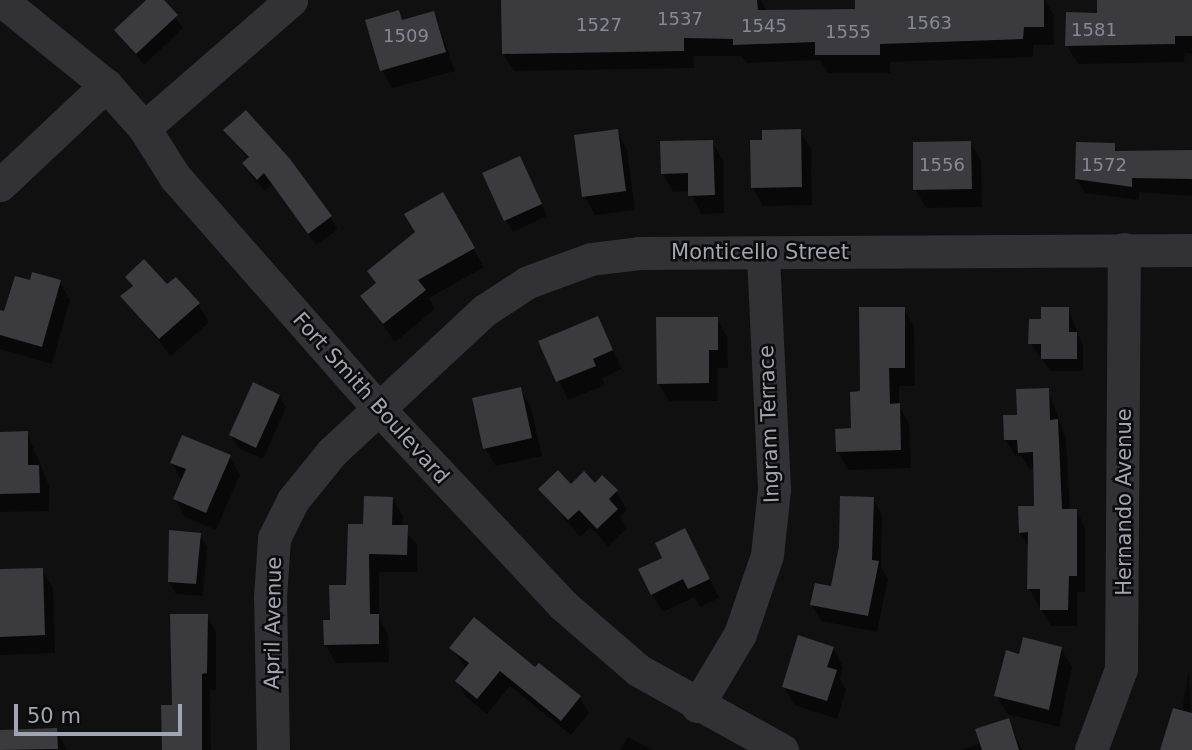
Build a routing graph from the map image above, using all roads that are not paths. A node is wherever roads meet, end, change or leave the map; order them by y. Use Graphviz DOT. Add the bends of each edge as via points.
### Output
graph roads {
  1 [pos="1,0"];
  2 [pos="291,0"];
  3 [pos="106,85"];
  4 [pos="144,128"];
  5 [pos="0,185"];
  6 [pos="1124,249"];
  7 [pos="1192,250"];
  8 [pos="763,252"];
  9 [pos="380,410"];
  10 [pos="697,706"];
  11 [pos="273,750"];
  12 [pos="782,750"];
  13 [pos="1091,750"];
  1 -- 3 [label="street, Fort Smith Boulevard"];
  2 -- 4 [label="street"];
  3 -- 4 [label="street, Fort Smith Boulevard"];
  3 -- 5 [label="street"];
  4 -- 9 [label="street, Fort Smith Boulevard" via="175,177"];
  6 -- 7 [label="street, Monticello Street"];
  6 -- 8 [label="street, Monticello Street"];
  6 -- 13 [label="street, Hernando Avenue" via="1121,669"];
  8 -- 9 [label="street, Monticello Street" via="639,253 591,259 528,282 485,310"];
  8 -- 10 [label="street, Ingram Terrace" via="774,489 767,555 740,634"];
  9 -- 10 [label="street, Fort Smith Boulevard" via="563,605 638,670"];
  9 -- 11 [label="street, April Avenue" via="332,452 293,500 274,538 270,597"];
  10 -- 12 [label="street, Fort Smith Boulevard"];
}
